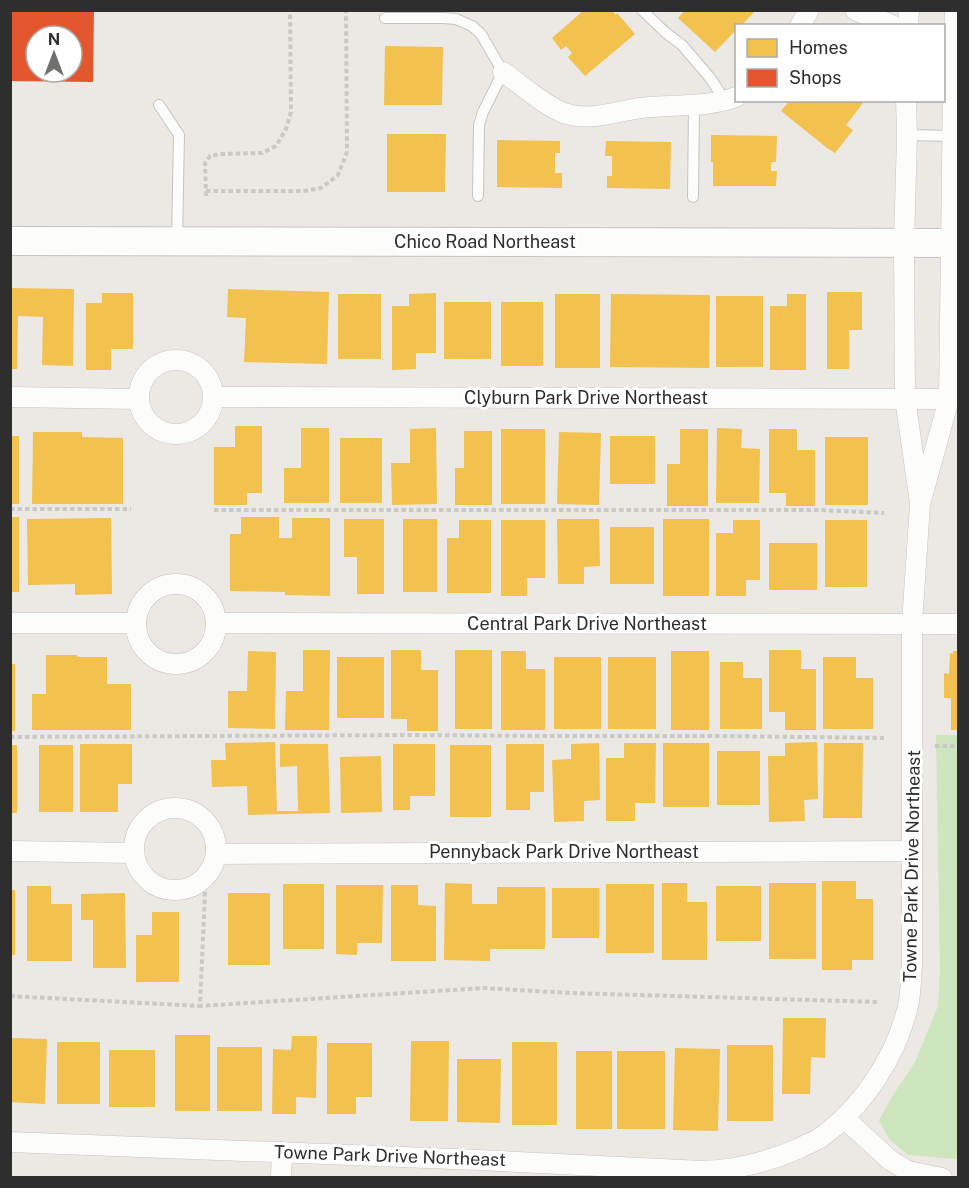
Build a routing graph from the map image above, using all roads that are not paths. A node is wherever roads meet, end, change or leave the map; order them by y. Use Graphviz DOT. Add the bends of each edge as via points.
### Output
graph roads {
  1 [pos="642,10"];
  2 [pos="809,10"];
  3 [pos="855,10"];
  4 [pos="955,10"];
  5 [pos="385,18"];
  6 [pos="801,24"];
  7 [pos="889,24"];
  8 [pos="952,42"];
  9 [pos="504,72"];
  10 [pos="731,99"];
  11 [pos="906,102"];
  12 [pos="159,105"];
  13 [pos="694,105"];
  14 [pos="907,135"];
  15 [pos="952,136"];
  16 [pos="478,196"];
  17 [pos="693,197"];
  18 [pos="10,241"];
  19 [pos="177,242"];
  20 [pos="904,243"];
  21 [pos="955,243"];
  22 [pos="10,397"];
  23 [pos="213,397"];
  24 [pos="905,398"];
  25 [pos="139,399"];
  26 [pos="954,399"];
  27 [pos="920,504"];
  28 [pos="10,623"];
  29 [pos="136,623"];
  30 [pos="216,623"];
  31 [pos="912,624"];
  32 [pos="958,624"];
  33 [pos="10,850"];
  34 [pos="911,851"];
  35 [pos="134,853"];
  36 [pos="217,854"];
  37 [pos="844,1118"];
  38 [pos="10,1142"];
  39 [pos="282,1152"];
  40 [pos="505,1169"];
  41 [pos="281,1178"];
  42 [pos="942,1178"];
  1 -- 10 [label="lane" via="682,45"];
  2 -- 6 [label="street"];
  3 -- 7 [label="street"];
  4 -- 8 [label="street, Towne Park Drive Northeast"];
  5 -- 9 [label="lane" via="456,19 472,26"];
  8 -- 15 [label="street, Towne Park Drive Northeast"];
  9 -- 13 [label="street" via="566,114 607,115 640,108"];
  9 -- 16 [label="lane" via="479,125"];
  10 -- 13 [label="street"];
  11 -- 14 [label="street, Towne Park Drive Northeast"];
  12 -- 19 [label="lane" via="179,135"];
  13 -- 17 [label="lane"];
  14 -- 15 [label="lane"];
  14 -- 20 [label="street, Towne Park Drive Northeast"];
  15 -- 21 [label="street, Towne Park Drive Northeast"];
  18 -- 19 [label="street, Chico Road Northeast"];
  19 -- 20 [label="street, Chico Road Northeast"];
  20 -- 21 [label="street, Chico Road Northeast"];
  20 -- 24 [label="street, Towne Park Drive Northeast"];
  21 -- 26 [label="street, Towne Park Drive Northeast"];
  22 -- 25 [label="street"];
  23 -- 24 [label="street, Clyburn Park Drive Northeast"];
  23 -- 25 [label="street" via="213,407 203,424 186,434 175,435 154,428 146,420"];
  23 -- 25 [label="street" via="202,370 175,360 165,361 149,372 139,389"];
  24 -- 26 [label="street, Clyburn Park Drive Northeast"];
  24 -- 27 [label="street, Towne Park Drive Northeast"];
  26 -- 27 [label="street, Towne Park Drive Northeast"];
  27 -- 31 [label="street, Towne Park Drive Northeast"];
  28 -- 29 [label="street"];
  29 -- 30 [label="street" via="148,596 157,589 177,584 204,596"];
  29 -- 30 [label="street" via="142,646 159,661 170,664 182,664 203,654 215,634"];
  30 -- 31 [label="street, Central Park Drive Northeast"];
  31 -- 32 [label="street, Central Park Drive Northeast"];
  31 -- 34 [label="street, Towne Park Drive Northeast"];
  33 -- 35 [label="street"];
  34 -- 36 [label="street, Pennyback Park Drive Northeast"];
  34 -- 37 [label="street, Towne Park Drive Northeast" via="912,965 908,1004 896,1043 878,1076"];
  35 -- 36 [label="street" via="144,877 168,890 195,886 213,867"];
  35 -- 36 [label="street" via="140,826 162,810 175,808 197,814 206,822 217,842"];
  37 -- 40 [label="street, Towne Park Drive Northeast" via="818,1139 789,1152 725,1171"];
  37 -- 42 [label="street" via="890,1160 908,1171"];
  38 -- 39 [label="street, Towne Park Drive Northeast"];
  39 -- 40 [label="street, Towne Park Drive Northeast"];
  39 -- 41 [label="street"];
}
